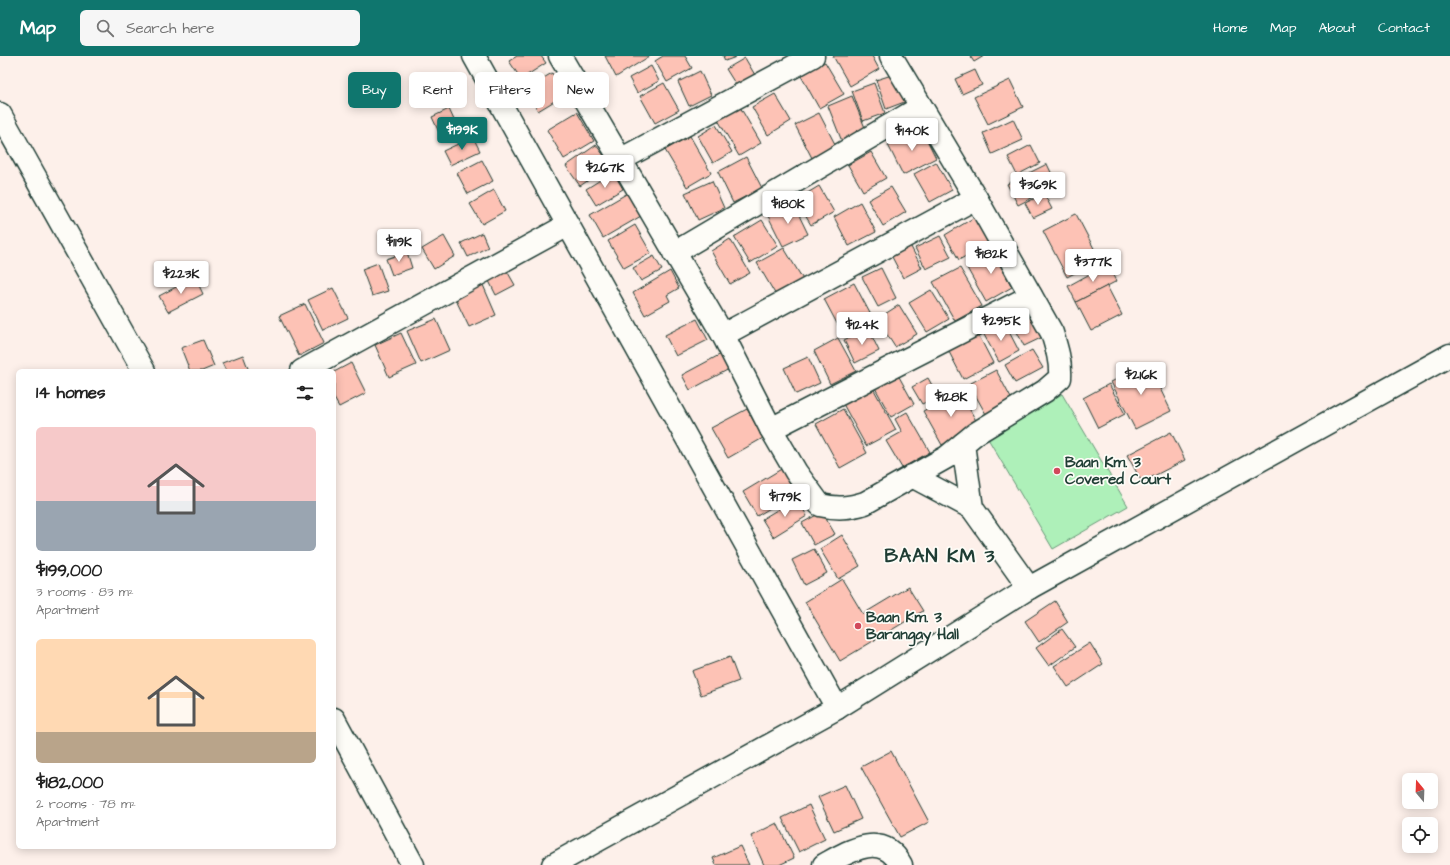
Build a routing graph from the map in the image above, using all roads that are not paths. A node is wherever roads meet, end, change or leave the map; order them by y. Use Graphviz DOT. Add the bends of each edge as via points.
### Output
graph roads {
  1 [pos="474,56"];
  2 [pos="560,56"];
  3 [pos="813,56"];
  4 [pos="891,56"];
  5 [pos="921,107"];
  6 [pos="0,114"];
  7 [pos="620,160"];
  8 [pos="976,198"];
  9 [pos="568,225"];
  10 [pos="674,253"];
  11 [pos="1031,296"];
  12 [pos="722,335"];
  13 [pos="1450,355"];
  14 [pos="143,369"];
  15 [pos="306,369"];
  16 [pos="771,429"];
  17 [pos="963,444"];
  18 [pos="912,476"];
  19 [pos="972,508"];
  20 [pos="1029,588"];
  21 [pos="838,708"];
  22 [pos="336,723"];
  23 [pos="413,865"];
  24 [pos="554,865"];
  25 [pos="824,865"];
  26 [pos="902,865"];
  1 -- 9 [label="street"];
  2 -- 7 [label="street"];
  3 -- 7 [label="street"];
  4 -- 5 [label="street"];
  5 -- 8 [label="street"];
  5 -- 10 [label="street"];
  6 -- 14 [label="street"];
  7 -- 10 [label="street"];
  8 -- 11 [label="street"];
  8 -- 12 [label="street"];
  9 -- 15 [label="street"];
  9 -- 21 [label="street"];
  10 -- 12 [label="street"];
  11 -- 16 [label="street"];
  11 -- 17 [label="street" via="1052,334 1061,367 1060,378"];
  12 -- 16 [label="street"];
  13 -- 20 [label="street"];
  16 -- 18 [label="street" via="796,472 820,505 851,508 865,503"];
  17 -- 18 [label="street" via="947,457"];
  17 -- 19 [label="street"];
  18 -- 19 [label="street"];
  19 -- 20 [label="street"];
  20 -- 21 [label="street"];
  21 -- 24 [label="street"];
  22 -- 23 [label="street"];
  25 -- 26 [label="street" via="845,853 867,845 879,846 889,851"];
}
